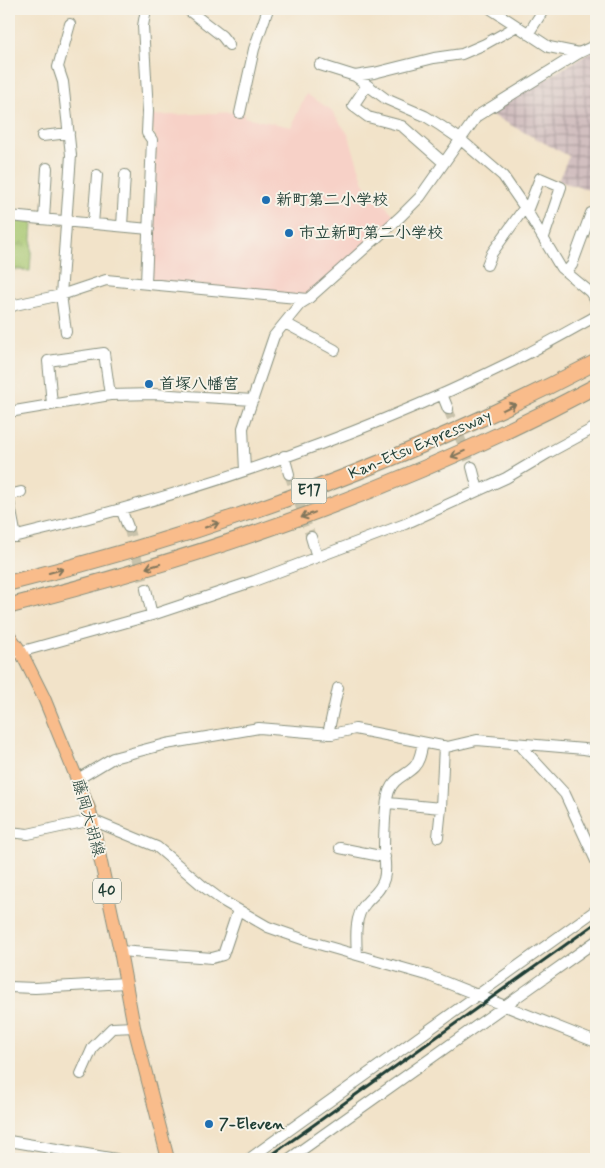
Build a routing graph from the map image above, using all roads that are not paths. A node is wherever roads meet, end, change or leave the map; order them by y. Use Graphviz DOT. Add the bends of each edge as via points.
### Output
graph roads {
  1 [pos="146,9"];
  2 [pos="187,9"];
  3 [pos="268,9"];
  4 [pos="491,9"];
  5 [pos="544,9"];
  6 [pos="70,24"];
  7 [pos="517,26"];
  8 [pos="528,34"];
  9 [pos="596,45"];
  10 [pos="229,46"];
  11 [pos="579,53"];
  12 [pos="320,65"];
  13 [pos="355,76"];
  14 [pos="367,85"];
  15 [pos="240,113"];
  16 [pos="69,133"];
  17 [pos="42,136"];
  18 [pos="460,139"];
  19 [pos="444,163"];
  20 [pos="47,168"];
  21 [pos="97,175"];
  22 [pos="125,175"];
  23 [pos="526,209"];
  24 [pos="591,213"];
  25 [pos="9,216"];
  26 [pos="44,219"];
  27 [pos="66,222"];
  28 [pos="93,224"];
  29 [pos="122,226"];
  30 [pos="149,230"];
  31 [pos="544,238"];
  32 [pos="487,265"];
  33 [pos="566,272"];
  34 [pos="146,283"];
  35 [pos="61,295"];
  36 [pos="308,300"];
  37 [pos="596,301"];
  38 [pos="9,308"];
  39 [pos="596,316"];
  40 [pos="285,323"];
  41 [pos="66,332"];
  42 [pos="336,350"];
  43 [pos="596,362"];
  44 [pos="596,386"];
  45 [pos="442,394"];
  46 [pos="110,395"];
  47 [pos="253,400"];
  48 [pos="52,404"];
  49 [pos="448,409"];
  50 [pos="9,412"];
  51 [pos="596,427"];
  52 [pos="284,456"];
  53 [pos="472,467"];
  54 [pos="245,471"];
  55 [pos="289,474"];
  56 [pos="478,490"];
  57 [pos="21,492"];
  58 [pos="9,495"];
  59 [pos="9,501"];
  60 [pos="121,509"];
  61 [pos="128,527"];
  62 [pos="311,536"];
  63 [pos="12,538"];
  64 [pos="317,557"];
  65 [pos="9,583"];
  66 [pos="146,589"];
  67 [pos="10,608"];
  68 [pos="152,615"];
  69 [pos="9,635"];
  70 [pos="15,654"];
  71 [pos="338,688"];
  72 [pos="328,734"];
  73 [pos="423,742"];
  74 [pos="519,744"];
  75 [pos="444,746"];
  76 [pos="596,751"];
  77 [pos="78,780"];
  78 [pos="388,803"];
  79 [pos="441,808"];
  80 [pos="92,820"];
  81 [pos="9,832"];
  82 [pos="438,837"];
  83 [pos="340,848"];
  84 [pos="385,857"];
  85 [pos="596,861"];
  86 [pos="238,910"];
  87 [pos="596,910"];
  88 [pos="596,941"];
  89 [pos="120,950"];
  90 [pos="357,955"];
  91 [pos="126,983"];
  92 [pos="9,987"];
  93 [pos="477,995"];
  94 [pos="504,1007"];
  95 [pos="134,1027"];
  96 [pos="596,1042"];
  97 [pos="81,1074"];
  98 [pos="9,1141"];
  99 [pos="116,1159"];
  100 [pos="168,1159"];
  101 [pos="249,1159"];
  102 [pos="289,1159"];
  1 -- 30 [label="street" via="143,26 147,133 152,140"];
  2 -- 10 [label="street" via="222,36"];
  3 -- 15 [label="street" via="254,49"];
  4 -- 7 [label="street"];
  5 -- 8 [label="street"];
  6 -- 16 [label="street" via="58,67"];
  7 -- 8 [label="street"];
  7 -- 13 [label="street" via="462,54"];
  8 -- 11 [label="street" via="549,47"];
  9 -- 11 [label="street"];
  11 -- 18 [label="street" via="477,116"];
  12 -- 13 [label="street"];
  13 -- 14 [label="street"];
  14 -- 18 [label="street" via="386,99 425,116"];
  14 -- 19 [label="street" via="353,106 368,117 402,126"];
  16 -- 17 [label="street"];
  16 -- 27 [label="street" via="71,156"];
  18 -- 19 [label="street"];
  18 -- 23 [label="street" via="502,176"];
  19 -- 36 [label="street" via="416,201"];
  20 -- 26 [label="street"];
  21 -- 28 [label="street"];
  22 -- 29 [label="street"];
  23 -- 31 [label="street"];
  23 -- 31 [label="street" via="540,178 561,187"];
  23 -- 32 [label="street" via="492,253"];
  24 -- 33 [label="street" via="572,265"];
  25 -- 26 [label="street"];
  26 -- 27 [label="street"];
  27 -- 28 [label="street"];
  27 -- 35 [label="street"];
  28 -- 29 [label="street"];
  29 -- 30 [label="street"];
  30 -- 34 [label="street"];
  31 -- 33 [label="street"];
  33 -- 37 [label="street"];
  34 -- 35 [label="street" via="106,280"];
  34 -- 36 [label="street"];
  35 -- 38 [label="street"];
  35 -- 41 [label="street"];
  36 -- 40 [label="street" via="300,304"];
  39 -- 45 [label="street"];
  40 -- 42 [label="street"];
  40 -- 47 [label="street" via="274,336"];
  65 -- 43 [label="highway, Kan-Etsu Expressway / E17, one-way" via="194,531 345,477 485,418"];
  44 -- 67 [label="highway, Kan-Etsu Expressway / E17, one-way" via="492,439 351,499 197,554"];
  45 -- 49 [label="street"];
  45 -- 52 [label="street"];
  46 -- 47 [label="street" via="154,394"];
  46 -- 48 [label="street"];
  46 -- 48 [label="street" via="104,353 48,361"];
  47 -- 54 [label="street" via="243,428"];
  48 -- 50 [label="street"];
  51 -- 56 [label="street" via="506,478"];
  52 -- 54 [label="street"];
  52 -- 55 [label="street"];
  53 -- 56 [label="street"];
  54 -- 60 [label="street"];
  56 -- 64 [label="street" via="405,524"];
  57 -- 58 [label="street"];
  59 -- 63 [label="street"];
  60 -- 61 [label="street"];
  60 -- 63 [label="street"];
  62 -- 64 [label="street"];
  64 -- 68 [label="street"];
  66 -- 68 [label="street"];
  68 -- 70 [label="street"];
  69 -- 70 [label="main road, 藤岡大胡線 / 40"];
  70 -- 77 [label="main road, 藤岡大胡線 / 40" via="44,698"];
  71 -- 72 [label="street"];
  72 -- 73 [label="street" via="355,729"];
  72 -- 77 [label="street" via="259,728 229,732 113,758"];
  73 -- 75 [label="street"];
  73 -- 78 [label="street" via="415,767 394,782"];
  74 -- 75 [label="street" via="477,740"];
  74 -- 76 [label="street"];
  74 -- 85 [label="street" via="565,794"];
  75 -- 79 [label="street"];
  77 -- 80 [label="main road, 藤岡大胡線 / 40"];
  78 -- 79 [label="street"];
  78 -- 84 [label="street"];
  79 -- 82 [label="street"];
  80 -- 81 [label="street" via="28,834"];
  80 -- 86 [label="street" via="157,847 204,887"];
  80 -- 89 [label="main road, 藤岡大胡線 / 40"];
  83 -- 84 [label="street"];
  84 -- 90 [label="street" via="382,886 364,904 358,918"];
  86 -- 89 [label="street" via="222,955 212,958"];
  86 -- 90 [label="street" via="268,927"];
  87 -- 93 [label="street"];
  88 -- 94 [label="street"];
  89 -- 91 [label="main road, 藤岡大胡線 / 40"];
  90 -- 93 [label="street" via="427,975"];
  91 -- 92 [label="street"];
  91 -- 95 [label="main road, 藤岡大胡線 / 40"];
  93 -- 94 [label="street"];
  93 -- 101 [label="street"];
  94 -- 96 [label="street"];
  94 -- 102 [label="street"];
  95 -- 97 [label="street" via="112,1028 93,1047"];
  95 -- 100 [label="main road, 藤岡大胡線 / 40"];
  98 -- 99 [label="street"];
}
